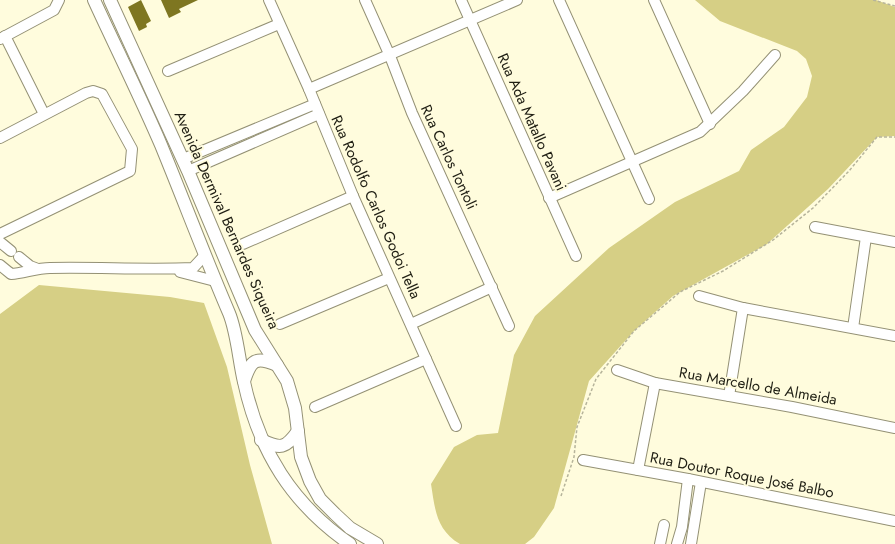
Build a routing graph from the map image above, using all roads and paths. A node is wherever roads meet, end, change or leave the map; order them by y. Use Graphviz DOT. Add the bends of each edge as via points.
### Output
graph roads {
  1 [pos="59,0"];
  2 [pos="94,0"];
  3 [pos="110,0"];
  4 [pos="269,0"];
  5 [pos="365,0"];
  6 [pos="461,0"];
  7 [pos="517,0"];
  8 [pos="559,0"];
  9 [pos="654,0"];
  10 [pos="873,0"];
  11 [pos="895,6"];
  12 [pos="470,22"];
  13 [pos="279,24"];
  14 [pos="3,38"];
  15 [pos="776,55"];
  16 [pos="390,56"];
  17 [pos="168,71"];
  18 [pos="309,89"];
  19 [pos="315,104"];
  20 [pos="44,114"];
  21 [pos="319,114"];
  22 [pos="710,124"];
  23 [pos="0,138"];
  24 [pos="183,159"];
  25 [pos="632,160"];
  26 [pos="188,171"];
  27 [pos="353,196"];
  28 [pos="549,198"];
  29 [pos="649,199"];
  30 [pos="815,227"];
  31 [pos="0,234"];
  32 [pos="866,237"];
  33 [pos="0,242"];
  34 [pos="895,242"];
  35 [pos="243,244"];
  36 [pos="205,255"];
  37 [pos="576,256"];
  38 [pos="0,265"];
  39 [pos="38,269"];
  40 [pos="168,269"];
  41 [pos="389,278"];
  42 [pos="215,281"];
  43 [pos="492,287"];
  44 [pos="698,296"];
  45 [pos="743,308"];
  46 [pos="280,324"];
  47 [pos="411,324"];
  48 [pos="509,326"];
  49 [pos="853,328"];
  50 [pos="895,336"];
  51 [pos="426,359"];
  52 [pos="277,364"];
  53 [pos="617,370"];
  54 [pos="244,383"];
  55 [pos="654,383"];
  56 [pos="729,396"];
  57 [pos="315,407"];
  58 [pos="456,426"];
  59 [pos="895,428"];
  60 [pos="298,431"];
  61 [pos="261,440"];
  62 [pos="583,460"];
  63 [pos="638,470"];
  64 [pos="688,479"];
  65 [pos="701,482"];
  66 [pos="895,521"];
  67 [pos="664,525"];
  68 [pos="350,544"];
  69 [pos="377,544"];
  70 [pos="660,544"];
  71 [pos="677,544"];
  72 [pos="690,544"];
  1 -- 14 [label="street" via="54,10"];
  2 -- 36 [label="main road, Avenida Dermival Bernardes Siqueira" via="160,144"];
  3 -- 24 [label="main road, Avenida Dermival Bernardes Siqueira"];
  4 -- 13 [label="street, Rua Rodolfo Carlos Godoi Tella"];
  5 -- 16 [label="street, Rua Carlos Tontoli"];
  6 -- 12 [label="street, Rua Ada Matallo Pavani"];
  7 -- 12 [label="street"];
  8 -- 25 [label="street"];
  9 -- 22 [label="street"];
  10 -- 11 [label="path"];
  12 -- 16 [label="street"];
  12 -- 28 [label="street, Rua Ada Matallo Pavani"];
  13 -- 17 [label="street"];
  13 -- 18 [label="street, Rua Rodolfo Carlos Godoi Tella"];
  14 -- 20 [label="street"];
  15 -- 22 [label="street"];
  16 -- 18 [label="street"];
  16 -- 43 [label="street, Rua Carlos Tontoli" via="412,113"];
  18 -- 19 [label="street, Rua Rodolfo Carlos Godoi Tella"];
  19 -- 21 [label="street, Rua Rodolfo Carlos Godoi Tella"];
  19 -- 24 [label="street"];
  20 -- 23 [label="street"];
  20 -- 31 [label="street" via="86,93 92,91 102,94 132,149 130,171"];
  21 -- 26 [label="street"];
  21 -- 27 [label="street, Rua Rodolfo Carlos Godoi Tella"];
  22 -- 25 [label="street" via="700,132"];
  24 -- 26 [label="main road, Avenida Dermival Bernardes Siqueira"];
  25 -- 28 [label="street"];
  25 -- 29 [label="street"];
  26 -- 52 [label="main road, Avenida Dermival Bernardes Siqueira" via="254,330"];
  27 -- 35 [label="street"];
  27 -- 41 [label="street, Rua Rodolfo Carlos Godoi Tella"];
  28 -- 37 [label="street, Rua Ada Matallo Pavani"];
  30 -- 32 [label="street"];
  32 -- 34 [label="street"];
  32 -- 49 [label="street"];
  33 -- 39 [label="street" via="30,266"];
  36 -- 40 [label="street" via="193,268"];
  36 -- 42 [label="main road, Avenida Dermival Bernardes Siqueira"];
  38 -- 39 [label="street" via="11,274"];
  39 -- 40 [label="street"];
  40 -- 42 [label="street"];
  41 -- 46 [label="street"];
  41 -- 47 [label="street, Rua Rodolfo Carlos Godoi Tella"];
  42 -- 54 [label="main road, Avenida Dermival Bernardes Siqueira" via="230,315"];
  43 -- 47 [label="street"];
  43 -- 48 [label="street, Rua Carlos Tontoli"];
  44 -- 45 [label="street"];
  45 -- 49 [label="street"];
  45 -- 56 [label="street"];
  47 -- 51 [label="street, Rua Rodolfo Carlos Godoi Tella"];
  49 -- 50 [label="street"];
  51 -- 57 [label="street"];
  51 -- 58 [label="street, Rua Rodolfo Carlos Godoi Tella"];
  52 -- 54 [label="main road" via="265,360 254,362 249,366"];
  52 -- 60 [label="main road, Avenida Dermival Bernardes Siqueira" via="287,381 295,408"];
  53 -- 55 [label="street, Rua Marcello de Almeida"];
  54 -- 61 [label="main road, Avenida Dermival Bernardes Siqueira"];
  55 -- 56 [label="street, Rua Marcello de Almeida"];
  55 -- 63 [label="street"];
  56 -- 59 [label="street, Rua Marcello de Almeida"];
  60 -- 61 [label="main road" via="282,447"];
  60 -- 69 [label="main road, Avenida Dermival Bernardes Siqueira" via="301,457 320,499 350,528"];
  61 -- 68 [label="main road, Avenida Dermival Bernardes Siqueira" via="289,486 333,532"];
  62 -- 63 [label="street, Rua Doutor Roque José Balbo"];
  63 -- 64 [label="street, Rua Doutor Roque José Balbo"];
  64 -- 65 [label="street, Rua Doutor Roque José Balbo"];
  64 -- 71 [label="street" via="682,527"];
  65 -- 66 [label="street, Rua Doutor Roque José Balbo"];
  65 -- 72 [label="street"];
  67 -- 70 [label="street"];
}
